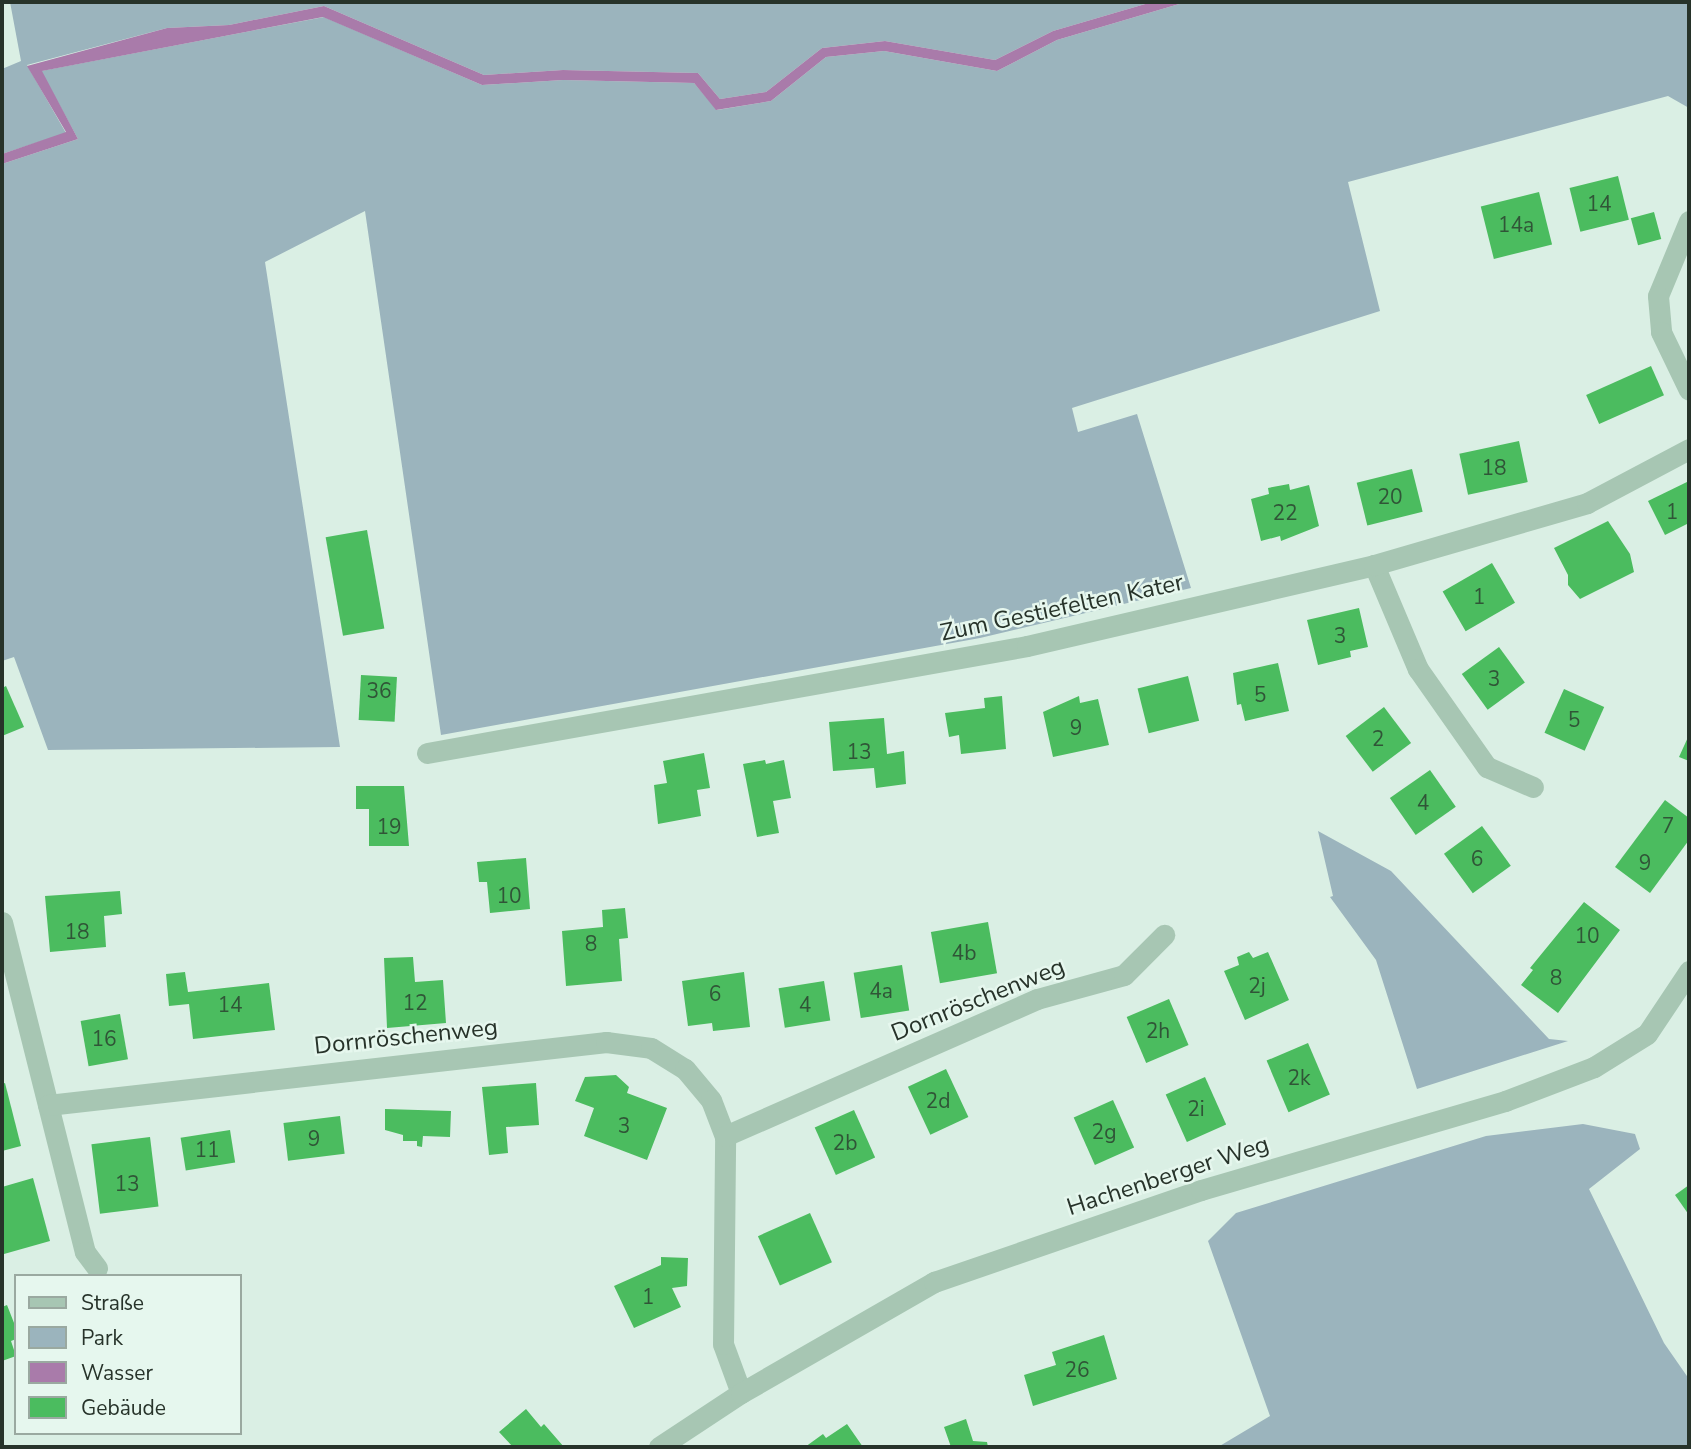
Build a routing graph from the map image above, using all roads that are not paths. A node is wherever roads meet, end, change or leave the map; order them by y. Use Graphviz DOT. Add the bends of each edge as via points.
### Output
graph roads {
  1 [pos="1689,220"];
  2 [pos="1689,390"];
  3 [pos="1689,449"];
  4 [pos="1374,565"];
  5 [pos="427,752"];
  6 [pos="1533,787"];
  7 [pos="2,922"];
  8 [pos="1164,935"];
  9 [pos="1689,971"];
  10 [pos="48,1105"];
  11 [pos="725,1136"];
  12 [pos="97,1268"];
  13 [pos="741,1393"];
  14 [pos="659,1447"];
  1 -- 2 [label="street" via="1658,296 1661,332"];
  3 -- 4 [label="street, Zum Gestiefelten Kater" via="1587,503"];
  4 -- 5 [label="street, Zum Gestiefelten Kater" via="1027,646"];
  4 -- 6 [label="street" via="1419,669 1487,767"];
  7 -- 10 [label="street"];
  8 -- 11 [label="street, Dornröschenweg" via="1124,975 1037,999"];
  9 -- 13 [label="street, Hachenberger Weg" via="1647,1034 1594,1067 1505,1101 1201,1190 934,1282"];
  10 -- 11 [label="street, Dornröschenweg" via="607,1042 651,1048 685,1069 711,1100"];
  10 -- 12 [label="street" via="85,1252"];
  11 -- 13 [label="street, Dornröschenweg" via="723,1344"];
  13 -- 14 [label="street, Hachenberger Weg"];
}
